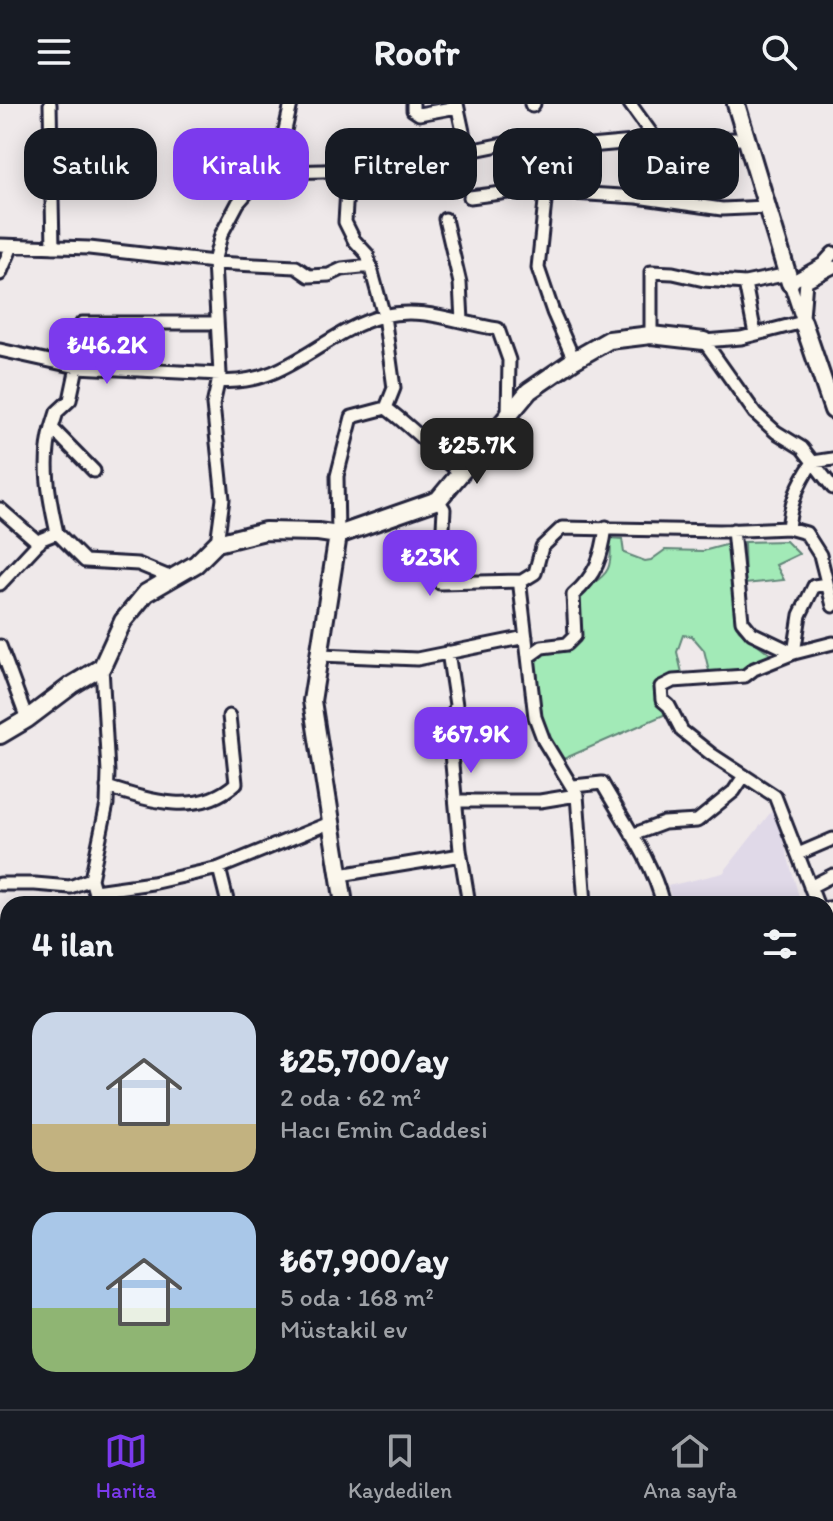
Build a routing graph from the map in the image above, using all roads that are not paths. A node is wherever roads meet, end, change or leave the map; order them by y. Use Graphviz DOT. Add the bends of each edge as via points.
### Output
graph roads {
  1 [pos="50,104"];
  2 [pos="291,104"];
  3 [pos="413,104"];
  4 [pos="630,104"];
  5 [pos="736,104"];
  6 [pos="457,106"];
  7 [pos="286,128"];
  8 [pos="462,128"];
  9 [pos="647,128"];
  10 [pos="739,139"];
  11 [pos="746,139"];
  12 [pos="602,196"];
  13 [pos="241,200"];
  14 [pos="346,200"];
  15 [pos="545,200"];
  16 [pos="664,201"];
  17 [pos="767,207"];
  18 [pos="445,219"];
  19 [pos="6,245"];
  20 [pos="53,247"];
  21 [pos="833,253"];
  22 [pos="214,263"];
  23 [pos="371,266"];
  24 [pos="833,267"];
  25 [pos="0,274"];
  26 [pos="789,278"];
  27 [pos="745,283"];
  28 [pos="384,316"];
  29 [pos="462,321"];
  30 [pos="803,322"];
  31 [pos="82,323"];
  32 [pos="217,323"];
  33 [pos="755,334"];
  34 [pos="651,335"];
  35 [pos="704,341"];
  36 [pos="0,350"];
  37 [pos="574,360"];
  38 [pos="77,367"];
  39 [pos="219,377"];
  40 [pos="386,408"];
  41 [pos="833,410"];
  42 [pos="508,417"];
  43 [pos="52,428"];
  44 [pos="833,459"];
  45 [pos="813,462"];
  46 [pos="94,471"];
  47 [pos="461,474"];
  48 [pos="833,488"];
  49 [pos="438,500"];
  50 [pos="0,509"];
  51 [pos="606,527"];
  52 [pos="788,528"];
  53 [pos="733,530"];
  54 [pos="57,533"];
  55 [pos="338,535"];
  56 [pos="39,543"];
  57 [pos="217,543"];
  58 [pos="172,578"];
  59 [pos="522,581"];
  60 [pos="0,584"];
  61 [pos="827,584"];
  62 [pos="833,606"];
  63 [pos="526,637"];
  64 [pos="833,643"];
  65 [pos="0,646"];
  66 [pos="448,652"];
  67 [pos="794,653"];
  68 [pos="320,655"];
  69 [pos="528,657"];
  70 [pos="102,667"];
  71 [pos="229,716"];
  72 [pos="27,719"];
  73 [pos="0,735"];
  74 [pos="744,776"];
  75 [pos="107,787"];
  76 [pos="576,791"];
  77 [pos="456,801"];
  78 [pos="332,822"];
  79 [pos="632,835"];
  80 [pos="833,839"];
  81 [pos="798,854"];
  82 [pos="461,855"];
  83 [pos="219,868"];
  84 [pos="340,875"];
  85 [pos="833,875"];
  86 [pos="0,884"];
  87 [pos="93,885"];
  88 [pos="810,887"];
  89 [pos="96,896"];
  90 [pos="226,896"];
  91 [pos="343,896"];
  92 [pos="468,896"];
  93 [pos="584,896"];
  94 [pos="660,896"];
  95 [pos="814,896"];
  1 -- 20 [label="street"];
  2 -- 7 [label="street"];
  3 -- 6 [label="street" via="419,114"];
  4 -- 9 [label="street"];
  5 -- 11 [label="street"];
  6 -- 8 [label="street"];
  10 -- 11 [label="street"];
  11 -- 17 [label="street"];
  12 -- 16 [label="street"];
  13 -- 22 [label="street" via="221,235"];
  14 -- 23 [label="street" via="345,222"];
  15 -- 37 [label="street" via="538,268"];
  16 -- 17 [label="street" via="722,209"];
  17 -- 26 [label="street"];
  18 -- 29 [label="street" via="460,283"];
  19 -- 20 [label="street"];
  19 -- 25 [label="street"];
  20 -- 22 [label="street"];
  21 -- 26 [label="street" via="823,264"];
  22 -- 23 [label="street" via="296,267 309,276"];
  22 -- 32 [label="street"];
  23 -- 28 [label="street"];
  24 -- 30 [label="street" via="806,281"];
  26 -- 27 [label="street"];
  26 -- 30 [label="street"];
  27 -- 33 [label="street"];
  27 -- 34 [label="street" via="651,272"];
  28 -- 29 [label="street" via="412,311"];
  28 -- 39 [label="street" via="359,323 300,361 267,375 237,382"];
  28 -- 40 [label="street" via="394,388"];
  29 -- 42 [label="street" via="498,329 505,343"];
  30 -- 33 [label="street"];
  30 -- 41 [label="street"];
  31 -- 32 [label="street"];
  32 -- 39 [label="street"];
  33 -- 35 [label="street"];
  34 -- 35 [label="street"];
  34 -- 37 [label="street" via="609,340"];
  35 -- 45 [label="street" via="755,413"];
  36 -- 38 [label="street"];
  37 -- 42 [label="street" via="529,391"];
  38 -- 39 [label="street"];
  38 -- 43 [label="street" via="70,400 57,412"];
  39 -- 57 [label="street" via="213,405 223,499"];
  40 -- 47 [label="street"];
  40 -- 55 [label="street" via="352,417 337,476"];
  42 -- 47 [label="street"];
  43 -- 46 [label="street"];
  43 -- 54 [label="street" via="48,483"];
  44 -- 45 [label="street"];
  45 -- 48 [label="street"];
  45 -- 52 [label="street" via="798,484"];
  47 -- 49 [label="street"];
  49 -- 55 [label="street"];
  49 -- 59 [label="street" via="444,509 440,583"];
  50 -- 56 [label="street"];
  51 -- 53 [label="street"];
  51 -- 59 [label="street" via="562,528 542,547 535,573"];
  51 -- 69 [label="street" via="602,555 589,581 573,595 575,636 567,644 542,647"];
  52 -- 53 [label="street"];
  52 -- 61 [label="street" via="806,533 820,555"];
  53 -- 67 [label="street" via="742,621 752,633"];
  54 -- 56 [label="street"];
  54 -- 58 [label="street" via="85,561 138,564"];
  55 -- 57 [label="street" via="265,531"];
  55 -- 68 [label="street"];
  56 -- 60 [label="street"];
  57 -- 58 [label="street"];
  58 -- 70 [label="street" via="146,593 123,621"];
  59 -- 63 [label="street"];
  61 -- 62 [label="street"];
  61 -- 67 [label="street" via="814,586 800,615"];
  63 -- 66 [label="street"];
  63 -- 69 [label="street"];
  64 -- 67 [label="street"];
  65 -- 72 [label="street"];
  66 -- 68 [label="street" via="417,659"];
  66 -- 77 [label="street" via="456,705 449,732"];
  67 -- 74 [label="street" via="745,676 673,681 661,687 662,700 682,731"];
  68 -- 78 [label="street" via="312,701"];
  69 -- 76 [label="street" via="535,717"];
  70 -- 72 [label="street"];
  70 -- 75 [label="street"];
  71 -- 75 [label="street" via="236,783 225,793 198,803 171,804"];
  72 -- 73 [label="street"];
  74 -- 79 [label="street" via="697,821 664,823"];
  74 -- 81 [label="street" via="775,796"];
  75 -- 87 [label="street"];
  76 -- 77 [label="street" via="540,801"];
  76 -- 79 [label="street" via="602,783"];
  76 -- 93 [label="street"];
  77 -- 82 [label="street"];
  78 -- 83 [label="street"];
  78 -- 84 [label="street"];
  79 -- 94 [label="street"];
  80 -- 81 [label="street"];
  81 -- 88 [label="street"];
  82 -- 84 [label="street"];
  82 -- 92 [label="street"];
  83 -- 87 [label="street" via="152,883"];
  83 -- 90 [label="street"];
  84 -- 91 [label="street"];
  85 -- 88 [label="street"];
  86 -- 87 [label="street"];
  87 -- 89 [label="street"];
  88 -- 95 [label="street"];
}
